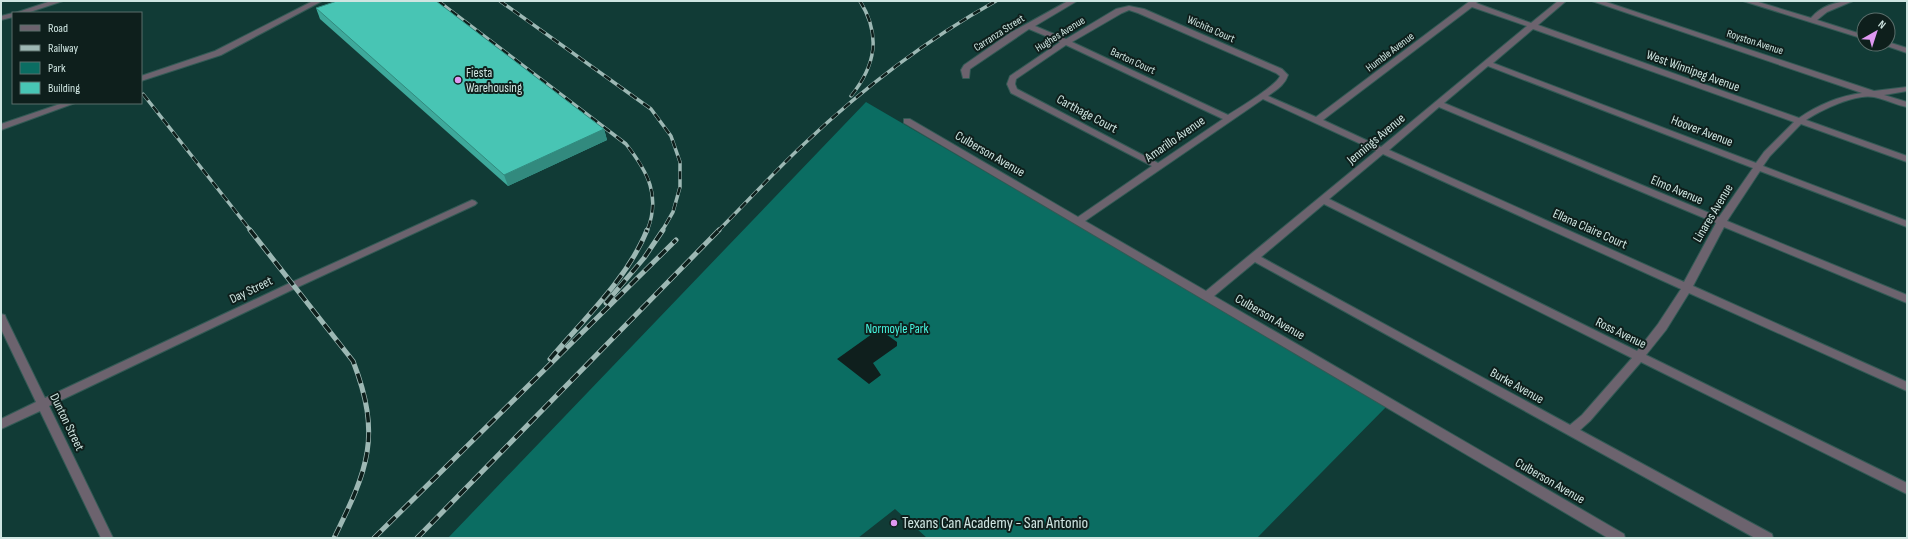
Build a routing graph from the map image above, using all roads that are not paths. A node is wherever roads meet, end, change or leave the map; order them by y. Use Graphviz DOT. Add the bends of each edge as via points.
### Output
graph roads {
  1 [pos="59,1"];
  2 [pos="318,1"];
  3 [pos="1073,1"];
  4 [pos="1562,1"];
  5 [pos="1596,1"];
  6 [pos="1747,1"];
  7 [pos="1849,1"];
  8 [pos="1473,2"];
  9 [pos="1124,9"];
  10 [pos="22,12"];
  11 [pos="12,15"];
  12 [pos="1,18"];
  13 [pos="1813,21"];
  14 [pos="1029,26"];
  15 [pos="1532,26"];
  16 [pos="1856,34"];
  17 [pos="1066,42"];
  18 [pos="1896,48"];
  19 [pos="1907,51"];
  20 [pos="1487,63"];
  21 [pos="966,76"];
  22 [pos="1284,76"];
  23 [pos="142,79"];
  24 [pos="1011,82"];
  25 [pos="1907,89"];
  26 [pos="1874,93"];
  27 [pos="1262,96"];
  28 [pos="68,104"];
  29 [pos="1438,104"];
  30 [pos="1907,105"];
  31 [pos="1228,118"];
  32 [pos="907,121"];
  33 [pos="1317,121"];
  34 [pos="1799,121"];
  35 [pos="2,126"];
  36 [pos="1383,151"];
  37 [pos="1907,159"];
  38 [pos="1158,166"];
  39 [pos="1758,167"];
  40 [pos="1323,200"];
  41 [pos="472,203"];
  42 [pos="1078,221"];
  43 [pos="1722,222"];
  44 [pos="1907,224"];
  45 [pos="1254,257"];
  46 [pos="1687,287"];
  47 [pos="1207,296"];
  48 [pos="1907,299"];
  49 [pos="1,318"];
  50 [pos="1639,357"];
  51 [pos="1907,387"];
  52 [pos="43,405"];
  53 [pos="1,424"];
  54 [pos="1571,431"];
  55 [pos="1907,489"];
  56 [pos="107,538"];
  57 [pos="1619,538"];
  58 [pos="1767,538"];
  1 -- 10 [label="street"];
  2 -- 23 [label="street" via="218,52"];
  3 -- 14 [label="street, Carranza Street"];
  4 -- 15 [label="street, Jennings Avenue"];
  5 -- 26 [label="street, Royston Avenue"];
  6 -- 13 [label="street"];
  7 -- 13 [label="street" via="1822,11"];
  8 -- 15 [label="street, West Winnipeg Avenue"];
  8 -- 33 [label="street, Humble Avenue"];
  9 -- 17 [label="street, Hughes Avenue"];
  9 -- 22 [label="street, Wichita Court" via="1141,11 1279,71"];
  11 -- 12 [label="street"];
  13 -- 16 [label="street"];
  14 -- 17 [label="street, Barton Court"];
  14 -- 21 [label="street, Carranza Street" via="967,67"];
  15 -- 20 [label="street, Jennings Avenue"];
  15 -- 34 [label="street, West Winnipeg Avenue"];
  17 -- 24 [label="street, Hughes Avenue"];
  17 -- 31 [label="street, Barton Court"];
  18 -- 19 [label="street"];
  20 -- 29 [label="street, Jennings Avenue"];
  20 -- 39 [label="street, Hoover Avenue"];
  22 -- 27 [label="street, Amarillo Avenue" via="1282,81"];
  24 -- 38 [label="street, Carthage Court" via="1010,86 1014,91"];
  25 -- 26 [label="street, Linares Avenue"];
  26 -- 30 [label="street, Royston Avenue"];
  26 -- 34 [label="street, Linares Avenue" via="1831,103"];
  27 -- 31 [label="street, Amarillo Avenue"];
  27 -- 33 [label="street, Ellana Claire Court"];
  28 -- 35 [label="street"];
  29 -- 36 [label="street, Jennings Avenue"];
  29 -- 43 [label="street, Elmo Avenue"];
  31 -- 38 [label="street, Amarillo Avenue"];
  32 -- 42 [label="street, Culberson Avenue"];
  33 -- 36 [label="street, Ellana Claire Court"];
  34 -- 37 [label="street, West Winnipeg Avenue"];
  34 -- 39 [label="street, Linares Avenue"];
  36 -- 40 [label="street, Jennings Avenue"];
  36 -- 46 [label="street, Ellana Claire Court"];
  38 -- 42 [label="street, Amarillo Avenue"];
  39 -- 43 [label="street, Linares Avenue"];
  39 -- 44 [label="street, Hoover Avenue"];
  40 -- 45 [label="street, Jennings Avenue"];
  40 -- 50 [label="street, Ross Avenue"];
  41 -- 52 [label="street, Day Street"];
  42 -- 47 [label="street, Culberson Avenue"];
  43 -- 46 [label="street, Linares Avenue"];
  43 -- 48 [label="street, Elmo Avenue"];
  45 -- 47 [label="street, Jennings Avenue"];
  45 -- 54 [label="street, Burke Avenue"];
  46 -- 50 [label="street, Linares Avenue" via="1662,327"];
  46 -- 51 [label="street, Ellana Claire Court"];
  47 -- 57 [label="street, Culberson Avenue"];
  49 -- 52 [label="street, Dunton Street"];
  50 -- 54 [label="street, Linares Avenue"];
  50 -- 55 [label="street, Ross Avenue"];
  52 -- 53 [label="street, Day Street"];
  52 -- 56 [label="street, Dunton Street"];
  54 -- 58 [label="street, Burke Avenue"];
}
